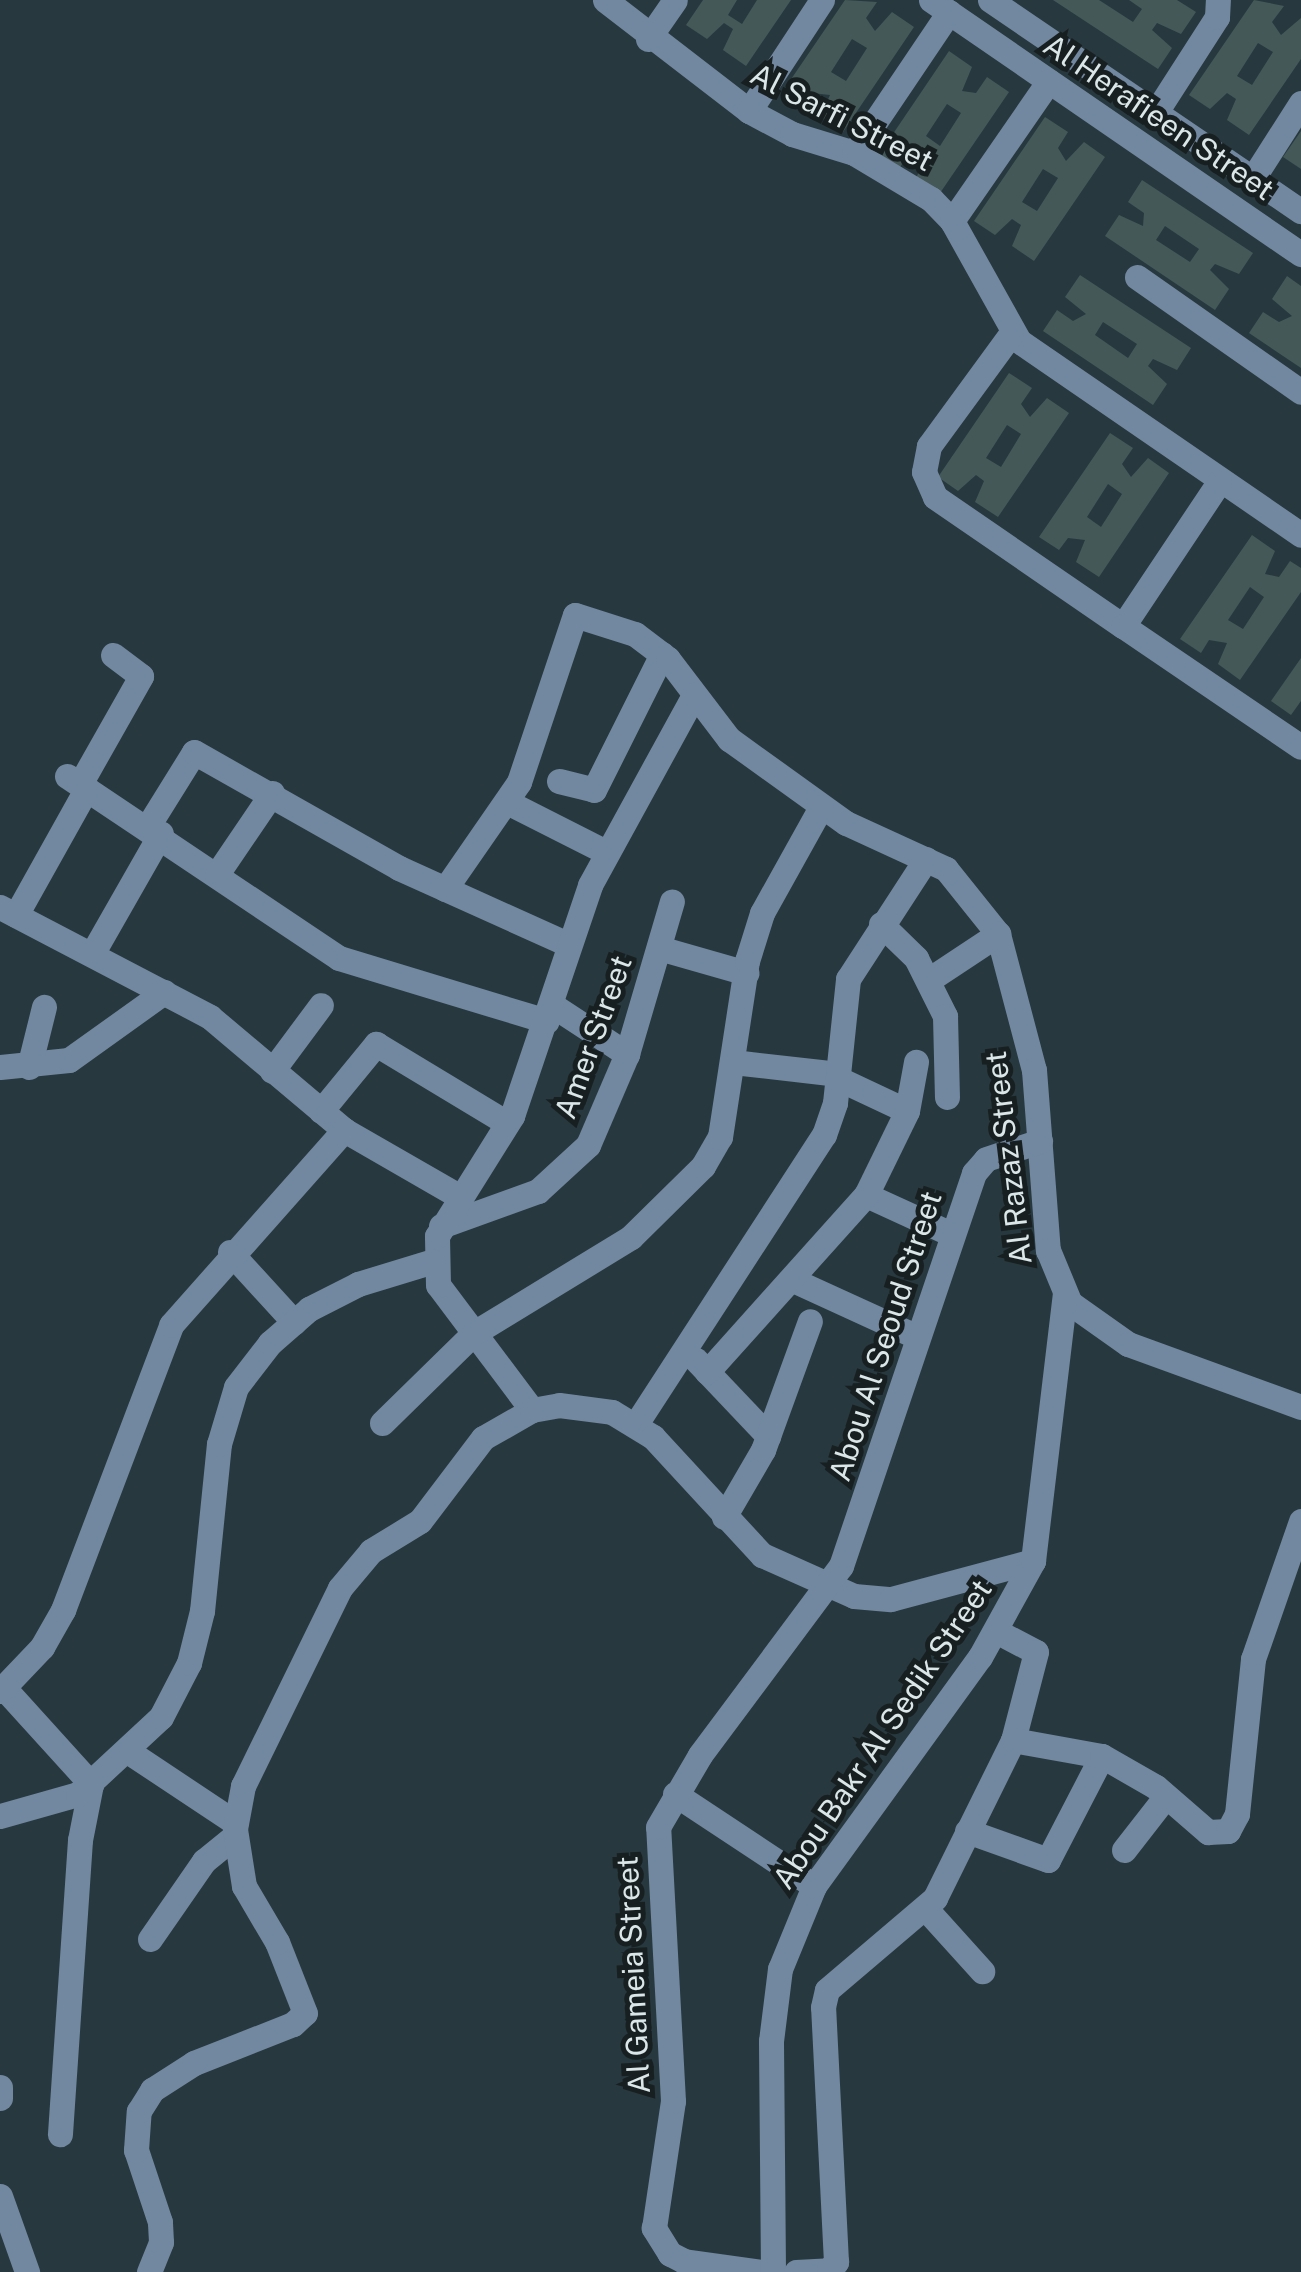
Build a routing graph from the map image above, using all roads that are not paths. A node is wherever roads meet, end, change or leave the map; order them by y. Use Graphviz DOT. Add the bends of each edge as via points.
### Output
graph roads {
  1 [pos="605,0"];
  2 [pos="675,0"];
  3 [pos="822,0"];
  4 [pos="990,0"];
  5 [pos="1218,0"];
  6 [pos="940,6"];
  7 [pos="648,39"];
  8 [pos="1049,81"];
  9 [pos="1301,103"];
  10 [pos="749,111"];
  11 [pos="1156,112"];
  12 [pos="854,153"];
  13 [pos="1253,178"];
  14 [pos="1301,210"];
  15 [pos="952,221"];
  16 [pos="1301,254"];
  17 [pos="1137,277"];
  18 [pos="1011,334"];
  19 [pos="1301,392"];
  20 [pos="1219,482"];
  21 [pos="1301,535"];
  22 [pos="1123,626"];
  23 [pos="662,654"];
  24 [pos="113,655"];
  25 [pos="694,695"];
  26 [pos="1301,747"];
  27 [pos="558,782"];
  28 [pos="78,783"];
  29 [pos="272,792"];
  30 [pos="507,802"];
  31 [pos="821,807"];
  32 [pos="154,829"];
  33 [pos="606,852"];
  34 [pos="926,859"];
  35 [pos="217,874"];
  36 [pos="445,889"];
  37 [pos="672,900"];
  38 [pos="8,911"];
  39 [pos="881,924"];
  40 [pos="998,934"];
  41 [pos="567,944"];
  42 [pos="658,948"];
  43 [pos="92,954"];
  44 [pos="746,972"];
  45 [pos="930,979"];
  46 [pos="164,992"];
  47 [pos="321,1005"];
  48 [pos="44,1007"];
  49 [pos="549,1013"];
  50 [pos="627,1054"];
  51 [pos="733,1062"];
  52 [pos="916,1062"];
  53 [pos="0,1067"];
  54 [pos="29,1067"];
  55 [pos="272,1071"];
  56 [pos="838,1076"];
  57 [pos="947,1097"];
  58 [pos="321,1111"];
  59 [pos="907,1112"];
  60 [pos="507,1123"];
  61 [pos="344,1130"];
  62 [pos="1040,1142"];
  63 [pos="459,1196"];
  64 [pos="866,1196"];
  65 [pos="441,1226"];
  66 [pos="950,1234"];
  67 [pos="230,1252"];
  68 [pos="433,1261"];
  69 [pos="795,1281"];
  70 [pos="1065,1294"];
  71 [pos="294,1322"];
  72 [pos="810,1322"];
  73 [pos="474,1334"];
  74 [pos="915,1336"];
  75 [pos="682,1346"];
  76 [pos="707,1372"];
  77 [pos="1301,1407"];
  78 [pos="532,1410"];
  79 [pos="382,1423"];
  80 [pos="636,1424"];
  81 [pos="768,1436"];
  82 [pos="724,1516"];
  83 [pos="1301,1521"];
  84 [pos="1032,1561"];
  85 [pos="828,1588"];
  86 [pos="996,1631"];
  87 [pos="2,1690"];
  88 [pos="1013,1740"];
  89 [pos="128,1752"];
  90 [pos="1102,1756"];
  91 [pos="91,1784"];
  92 [pos="674,1794"];
  93 [pos="1166,1796"];
  94 [pos="0,1816"];
  95 [pos="235,1830"];
  96 [pos="967,1831"];
  97 [pos="1124,1850"];
  98 [pos="814,1886"];
  99 [pos="926,1909"];
  100 [pos="150,1939"];
  101 [pos="982,1971"];
  102 [pos="0,2087"];
  103 [pos="0,2098"];
  104 [pos="60,2134"];
  105 [pos="0,2196"];
  106 [pos="27,2272"];
  107 [pos="149,2272"];
  108 [pos="760,2272"];
  109 [pos="774,2272"];
  110 [pos="796,2272"];
  1 -- 7 [label="street, Al Sarfi Street"];
  2 -- 7 [label="street"];
  3 -- 10 [label="street"];
  4 -- 11 [label="street, Al Herafieen Street"];
  5 -- 11 [label="street" via="1217,17"];
  6 -- 8 [label="street, Al Herafieen Street"];
  6 -- 12 [label="street"];
  7 -- 10 [label="street, Al Sarfi Street"];
  8 -- 15 [label="street"];
  8 -- 16 [label="street, Al Herafieen Street"];
  9 -- 13 [label="street"];
  10 -- 12 [label="street, Al Sarfi Street" via="792,134"];
  11 -- 13 [label="street, Al Herafieen Street"];
  12 -- 15 [label="street, Al Sarfi Street" via="902,178"];
  13 -- 14 [label="street, Al Herafieen Street"];
  15 -- 18 [label="street, Al Sarfi Street"];
  17 -- 19 [label="street"];
  18 -- 20 [label="street, Al Sarfi Street"];
  18 -- 22 [label="street" via="929,446 928,486 934,497"];
  20 -- 21 [label="street, Al Sarfi Street"];
  20 -- 22 [label="street"];
  22 -- 26 [label="street"];
  23 -- 25 [label="street, Al Razaz Street"];
  23 -- 27 [label="street" via="594,790"];
  23 -- 30 [label="street, Al Razaz Street" via="636,634 575,615 552,699"];
  24 -- 28 [label="street" via="141,676"];
  25 -- 31 [label="street, Al Razaz Street" via="729,738"];
  25 -- 33 [label="street"];
  28 -- 32 [label="street"];
  28 -- 38 [label="street"];
  29 -- 32 [label="street" via="191,752"];
  29 -- 35 [label="street"];
  29 -- 36 [label="street"];
  30 -- 33 [label="street"];
  30 -- 36 [label="street"];
  31 -- 34 [label="street, Al Razaz Street"];
  31 -- 44 [label="street" via="762,914"];
  32 -- 35 [label="street"];
  32 -- 43 [label="street"];
  33 -- 41 [label="street"];
  34 -- 39 [label="street"];
  34 -- 40 [label="street, Al Razaz Street" via="946,869"];
  35 -- 49 [label="street" via="338,958"];
  36 -- 41 [label="street"];
  37 -- 42 [label="street, Amer Street"];
  38 -- 43 [label="street"];
  39 -- 45 [label="street"];
  39 -- 56 [label="street" via="848,979"];
  40 -- 45 [label="street"];
  40 -- 62 [label="street, Al Razaz Street" via="1034,1070"];
  41 -- 49 [label="street"];
  42 -- 44 [label="street"];
  42 -- 50 [label="street, Amer Street"];
  43 -- 46 [label="street"];
  44 -- 51 [label="street"];
  45 -- 57 [label="street" via="951,1056"];
  46 -- 54 [label="street" via="69,1060"];
  46 -- 55 [label="street" via="210,1017"];
  47 -- 55 [label="street"];
  48 -- 54 [label="street"];
  49 -- 50 [label="street"];
  49 -- 60 [label="street"];
  50 -- 65 [label="street, Amer Street" via="588,1145 567,1168 499,1210"];
  51 -- 56 [label="street"];
  51 -- 73 [label="street" via="720,1137 702,1166 630,1236"];
  52 -- 59 [label="street"];
  53 -- 54 [label="street"];
  55 -- 58 [label="street"];
  56 -- 59 [label="street"];
  56 -- 75 [label="street" via="816,1149"];
  58 -- 60 [label="street" via="376,1044"];
  58 -- 61 [label="street"];
  59 -- 64 [label="street"];
  60 -- 63 [label="street"];
  61 -- 63 [label="street"];
  61 -- 67 [label="street"];
  62 -- 66 [label="street, Abou Al Seoud Street" via="978,1167"];
  62 -- 70 [label="street, Al Razaz Street" via="1048,1250"];
  63 -- 65 [label="street"];
  64 -- 66 [label="street"];
  64 -- 69 [label="street"];
  65 -- 68 [label="street"];
  66 -- 74 [label="street, Abou Al Seoud Street"];
  67 -- 71 [label="street"];
  67 -- 87 [label="street" via="171,1325 63,1610 42,1647"];
  68 -- 71 [label="street" via="358,1284"];
  68 -- 73 [label="street" via="438,1286"];
  69 -- 74 [label="street"];
  69 -- 76 [label="street"];
  70 -- 77 [label="street, Al Razaz Street" via="1128,1344"];
  70 -- 84 [label="street, Abou Bakr Al Sedik Street"];
  71 -- 89 [label="street" via="236,1387 219,1444 202,1611 189,1663 161,1717"];
  72 -- 81 [label="street"];
  73 -- 78 [label="street"];
  73 -- 79 [label="street"];
  74 -- 85 [label="street, Abou Al Seoud Street" via="859,1522"];
  75 -- 76 [label="street"];
  75 -- 80 [label="street"];
  76 -- 81 [label="street"];
  78 -- 80 [label="street" via="586,1406"];
  78 -- 95 [label="street" via="483,1438 420,1521 371,1551 340,1588 254,1760"];
  80 -- 82 [label="street"];
  81 -- 82 [label="street"];
  82 -- 85 [label="street" via="762,1555"];
  83 -- 93 [label="street" via="1253,1659 1232,1826 1221,1834 1208,1832"];
  84 -- 85 [label="street" via="891,1599"];
  84 -- 86 [label="street, Abou Bakr Al Sedik Street"];
  85 -- 92 [label="street, Al Gameia Street"];
  86 -- 88 [label="street" via="1036,1652"];
  86 -- 98 [label="street, Abou Bakr Al Sedik Street"];
  87 -- 91 [label="street"];
  88 -- 90 [label="street"];
  88 -- 96 [label="street"];
  89 -- 91 [label="street"];
  89 -- 95 [label="street"];
  90 -- 93 [label="street"];
  90 -- 96 [label="street" via="1048,1860"];
  91 -- 94 [label="street" via="34,1810"];
  91 -- 104 [label="street" via="80,1840"];
  92 -- 98 [label="street"];
  92 -- 108 [label="street, Al Gameia Street" via="656,1846 670,1972 674,2101 654,2228 670,2254 684,2261"];
  93 -- 97 [label="street"];
  95 -- 100 [label="street" via="204,1861"];
  95 -- 107 [label="street" via="244,1886 277,1942 305,2013 294,2024 194,2063 152,2090 139,2110 136,2150 162,2242"];
  96 -- 99 [label="street"];
  98 -- 109 [label="street, Abou Bakr Al Sedik Street" via="772,2004"];
  99 -- 101 [label="street"];
  99 -- 110 [label="street" via="827,1990 836,2262 828,2270"];
  102 -- 103 [label="street"];
  105 -- 106 [label="street"];
}
